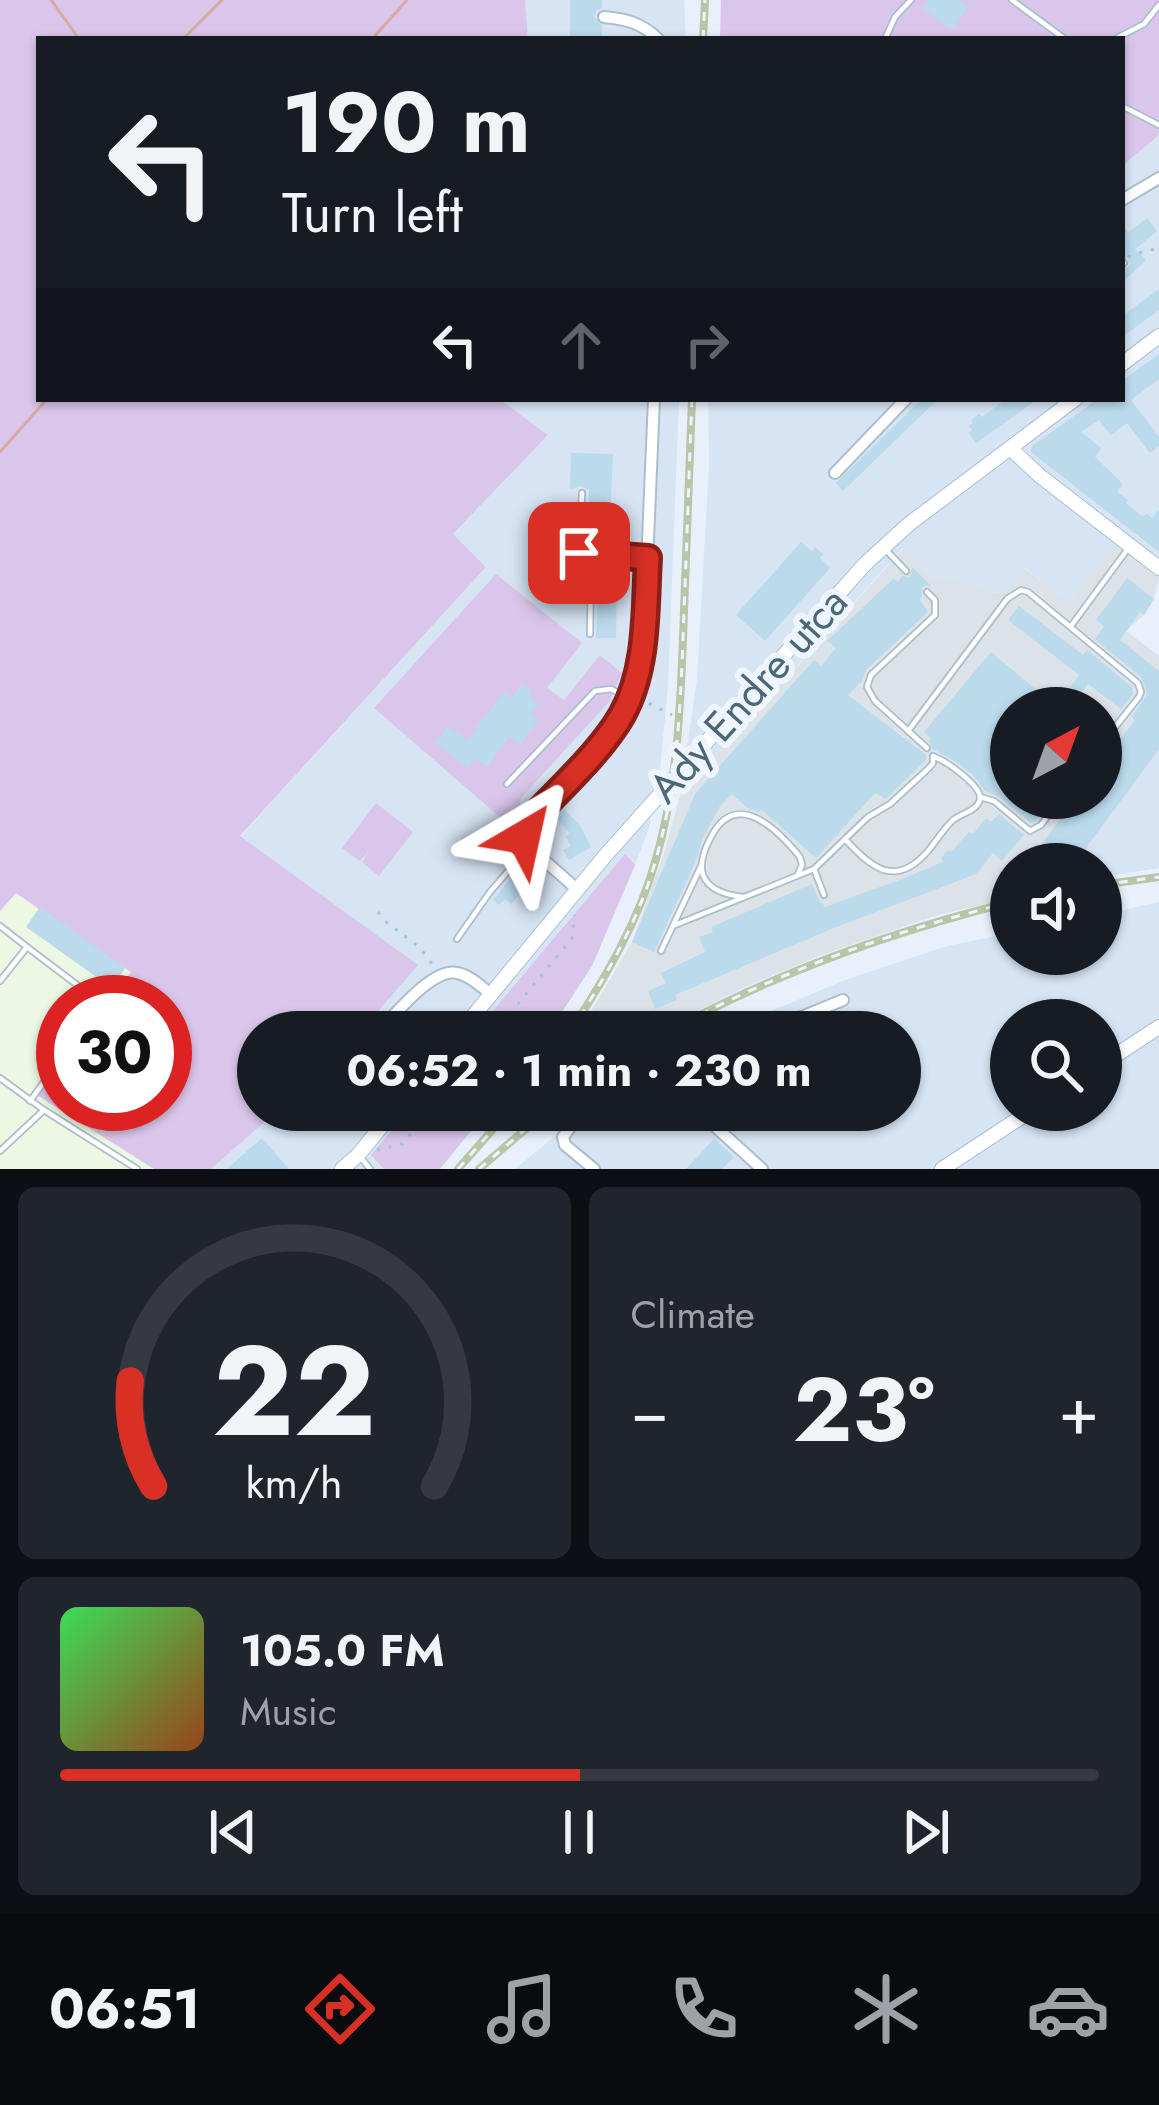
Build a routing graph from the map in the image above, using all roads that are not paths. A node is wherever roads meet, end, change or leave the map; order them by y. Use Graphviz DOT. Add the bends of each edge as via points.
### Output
graph roads {
  1 [pos="911,0"];
  2 [pos="1012,0"];
  3 [pos="1159,5"];
  4 [pos="604,17"];
  5 [pos="654,36"];
  6 [pos="886,36"];
  7 [pos="1061,36"];
  8 [pos="1121,36"];
  9 [pos="1125,108"];
  10 [pos="1159,125"];
  11 [pos="1159,178"];
  12 [pos="1125,198"];
  13 [pos="1159,337"];
  14 [pos="1125,362"];
  15 [pos="654,402"];
  16 [pos="904,402"];
  17 [pos="1072,402"];
  18 [pos="1010,448"];
  19 [pos="835,472"];
  20 [pos="582,493"];
  21 [pos="1130,546"];
  22 [pos="883,547"];
  23 [pos="587,554"];
  24 [pos="648,558"];
  25 [pos="1159,568"];
  26 [pos="906,572"];
  27 [pos="927,592"];
  28 [pos="1071,626"];
  29 [pos="590,634"];
  30 [pos="630,697"];
  31 [pos="1122,718"];
  32 [pos="908,731"];
  33 [pos="927,748"];
  34 [pos="507,784"];
  35 [pos="980,797"];
  36 [pos="990,800"];
  37 [pos="1016,819"];
  38 [pos="1045,819"];
  39 [pos="845,839"];
  40 [pos="529,847"];
  41 [pos="701,866"];
  42 [pos="814,869"];
  43 [pos="794,878"];
  44 [pos="578,890"];
  45 [pos="824,895"];
  46 [pos="746,897"];
  47 [pos="675,925"];
  48 [pos="0,926"];
  49 [pos="457,939"];
  50 [pos="27,947"];
  51 [pos="661,951"];
  52 [pos="64,975"];
  53 [pos="0,981"];
  54 [pos="491,994"];
  55 [pos="843,1000"];
  56 [pos="399,1011"];
  57 [pos="477,1011"];
  58 [pos="816,1011"];
  59 [pos="1159,1027"];
  60 [pos="1122,1051"];
  61 [pos="0,1078"];
  62 [pos="36,1092"];
  63 [pos="30,1100"];
  64 [pos="36,1104"];
  65 [pos="36,1117"];
  66 [pos="77,1131"];
  67 [pos="378,1131"];
  68 [pos="566,1131"];
  69 [pos="720,1131"];
  70 [pos="1000,1131"];
  71 [pos="0,1151"];
  72 [pos="358,1155"];
  73 [pos="134,1168"];
  74 [pos="342,1169"];
  75 [pos="370,1169"];
  76 [pos="594,1169"];
  77 [pos="762,1169"];
  78 [pos="942,1169"];
  1 -- 6 [label="lane"];
  2 -- 7 [label="lane"];
  3 -- 8 [label="lane"];
  4 -- 5 [label="street"];
  9 -- 10 [label="lane"];
  11 -- 12 [label="street"];
  13 -- 14 [label="street"];
  15 -- 24 [label="street"];
  16 -- 19 [label="street"];
  17 -- 18 [label="street, Ady Endre utca"];
  18 -- 21 [label="street"];
  18 -- 22 [label="street, Ady Endre utca"];
  20 -- 23 [label="lane" via="579,553"];
  21 -- 25 [label="street"];
  21 -- 28 [label="lane"];
  22 -- 26 [label="lane"];
  22 -- 44 [label="street, Ady Endre utca"];
  23 -- 24 [label="lane"];
  23 -- 29 [label="lane"];
  24 -- 30 [label="street" via="642,655"];
  27 -- 32 [label="lane" via="935,616 867,687"];
  28 -- 31 [label="lane" via="1140,687"];
  28 -- 32 [label="lane" via="1016,591"];
  30 -- 34 [label="lane" via="595,692"];
  30 -- 40 [label="street" via="610,733 529,822"];
  32 -- 33 [label="lane"];
  35 -- 36 [label="lane"];
  35 -- 39 [label="lane" via="907,868 880,870"];
  35 -- 39 [label="lane" via="933,756"];
  37 -- 38 [label="lane" via="1030,831"];
  39 -- 42 [label="lane"];
  40 -- 44 [label="street"];
  40 -- 49 [label="lane"];
  41 -- 43 [label="lane" via="721,822 740,813 765,823 800,857"];
  41 -- 46 [label="lane" via="712,887"];
  41 -- 47 [label="lane"];
  42 -- 43 [label="lane"];
  42 -- 45 [label="lane"];
  43 -- 46 [label="lane"];
  44 -- 54 [label="street, Ady Endre utca"];
  46 -- 47 [label="lane"];
  47 -- 51 [label="lane"];
  48 -- 50 [label="lane"];
  50 -- 52 [label="lane"];
  50 -- 53 [label="lane"];
  54 -- 56 [label="street" via="464,975 441,974"];
  54 -- 57 [label="street, Ady Endre utca"];
  55 -- 58 [label="street"];
  59 -- 60 [label="street"];
  61 -- 63 [label="lane"];
  62 -- 63 [label="lane"];
  63 -- 64 [label="lane"];
  65 -- 71 [label="lane"];
  66 -- 73 [label="lane"];
  67 -- 72 [label="street"];
  68 -- 76 [label="street" via="565,1145"];
  69 -- 77 [label="street"];
  70 -- 78 [label="street"];
  72 -- 74 [label="street"];
  72 -- 75 [label="lane"];
}
